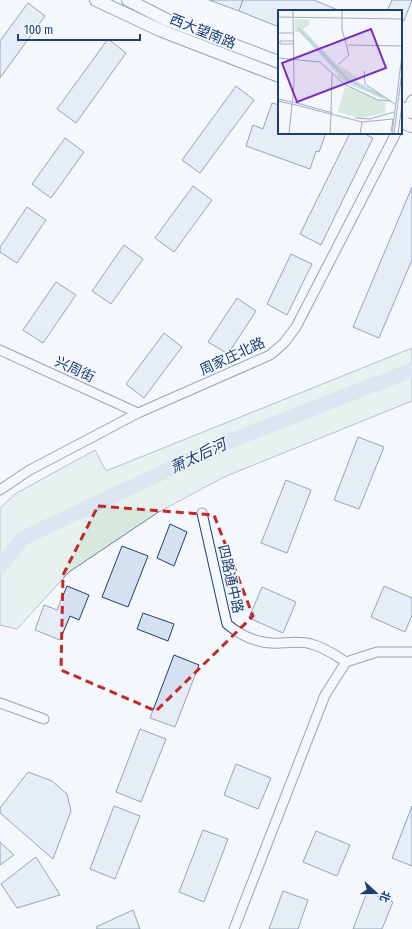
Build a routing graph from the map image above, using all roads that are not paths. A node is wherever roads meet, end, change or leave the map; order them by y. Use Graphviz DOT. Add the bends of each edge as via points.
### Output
graph roads {
  1 [pos="96,0"];
  2 [pos="128,0"];
  3 [pos="278,62"];
  4 [pos="278,76"];
  5 [pos="408,107"];
  6 [pos="402,120"];
  7 [pos="402,122"];
  8 [pos="412,126"];
  9 [pos="395,134"];
  10 [pos="0,350"];
  11 [pos="138,413"];
  12 [pos="0,490"];
  13 [pos="202,513"];
  14 [pos="412,652"];
  15 [pos="346,662"];
  16 [pos="0,703"];
  17 [pos="44,719"];
  18 [pos="234,929"];
  1 -- 4 [label="main road, 西大望南路" via="162,31"];
  2 -- 3 [label="main road, 西大望南路" via="167,20"];
  5 -- 6 [label="street"];
  7 -- 8 [label="main road"];
  9 -- 11 [label="street, 周家庄北路" via="296,327 284,343 270,355"];
  10 -- 11 [label="street, 兴周街"];
  11 -- 12 [label="street, 周家庄北路" via="28,471"];
  13 -- 15 [label="street, 四路通中路" via="227,624 238,634 250,639 271,643 310,644 327,650"];
  14 -- 15 [label="street" via="377,652"];
  15 -- 18 [label="street" via="325,695"];
  16 -- 17 [label="street"];
}
